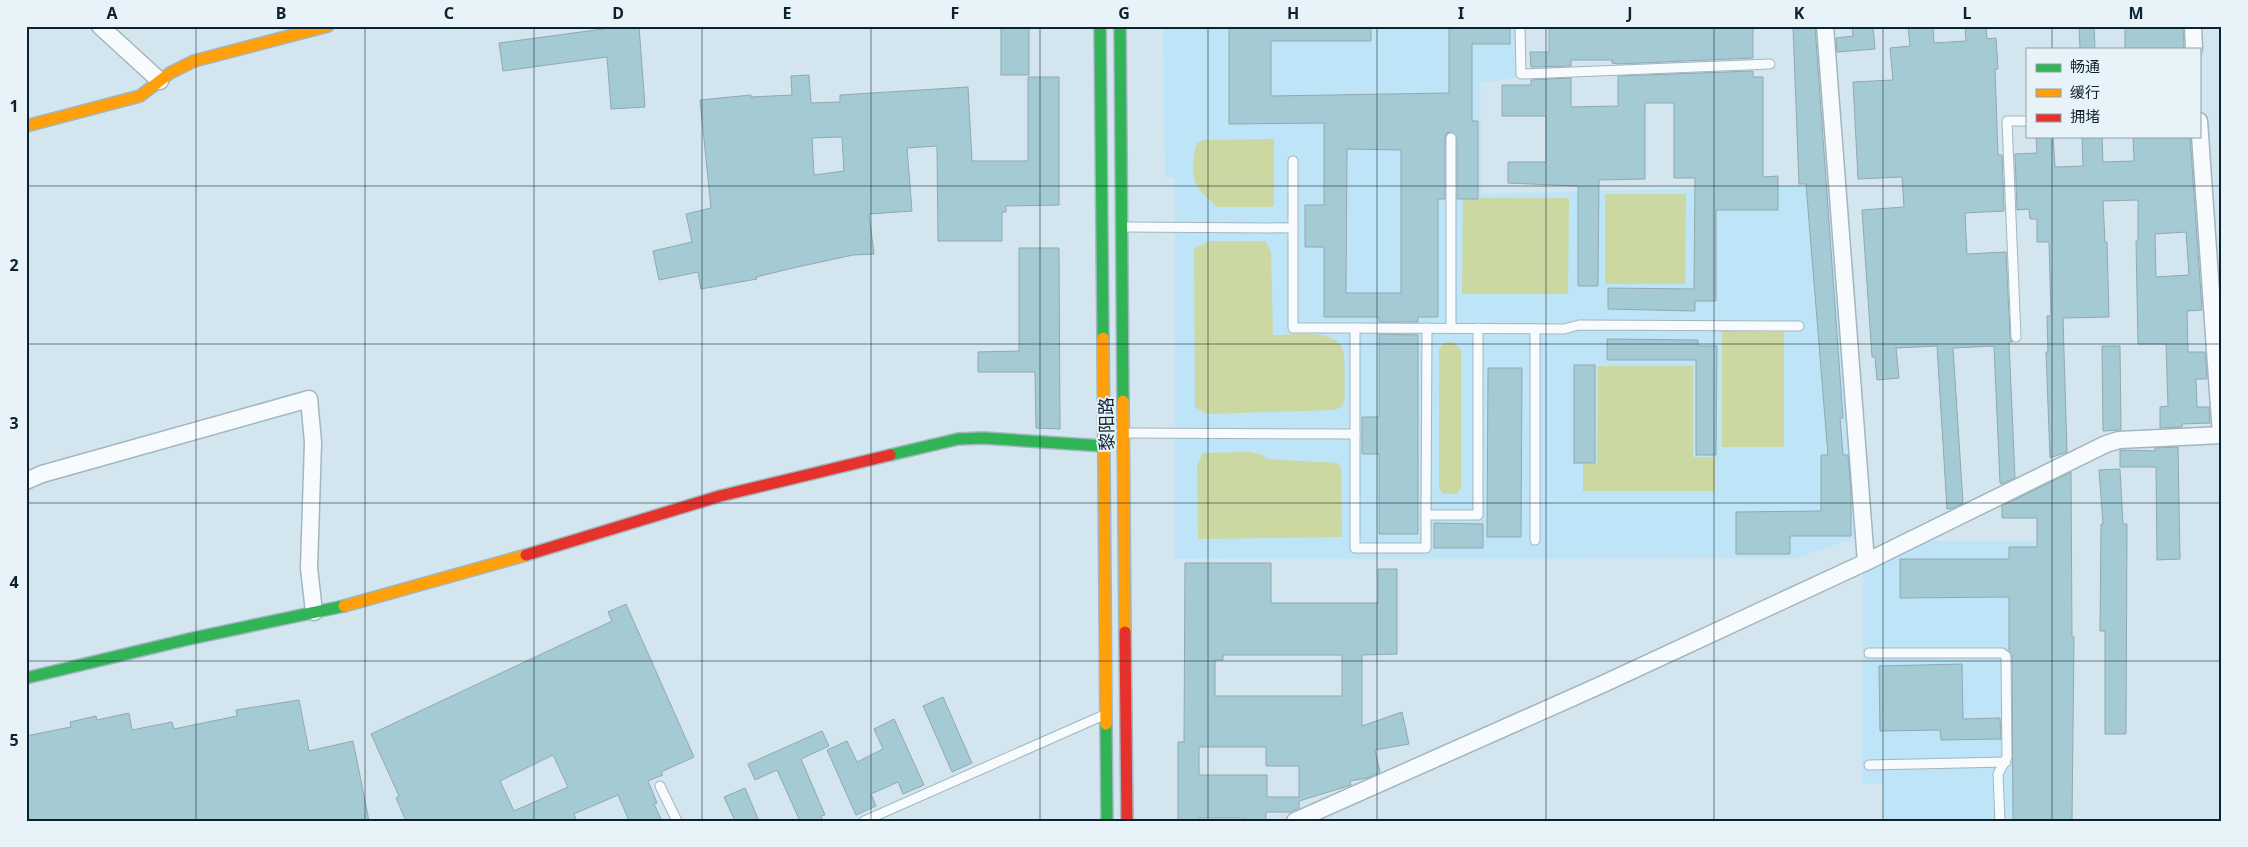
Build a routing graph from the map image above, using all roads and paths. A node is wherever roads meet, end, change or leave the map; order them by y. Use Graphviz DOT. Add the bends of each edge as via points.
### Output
graph roads {
  1 [pos="100,26"];
  2 [pos="328,26"];
  3 [pos="1100,26"];
  4 [pos="1120,26"];
  5 [pos="1520,26"];
  6 [pos="1825,26"];
  7 [pos="2193,26"];
  8 [pos="282,32"];
  9 [pos="2194,48"];
  10 [pos="1770,64"];
  11 [pos="160,82"];
  12 [pos="2026,121"];
  13 [pos="26,126"];
  14 [pos="2200,135"];
  15 [pos="1451,138"];
  16 [pos="1294,161"];
  17 [pos="1122,227"];
  18 [pos="1293,228"];
  19 [pos="1799,326"];
  20 [pos="1356,328"];
  21 [pos="1427,328"];
  22 [pos="1450,328"];
  23 [pos="1478,328"];
  24 [pos="1535,329"];
  25 [pos="2016,337"];
  26 [pos="1124,434"];
  27 [pos="1355,434"];
  28 [pos="2221,435"];
  29 [pos="1104,446"];
  30 [pos="26,480"];
  31 [pos="1426,515"];
  32 [pos="1535,540"];
  33 [pos="1866,562"];
  34 [pos="314,612"];
  35 [pos="1870,653"];
  36 [pos="26,678"];
  37 [pos="1106,714"];
  38 [pos="2006,762"];
  39 [pos="1870,765"];
  40 [pos="660,786"];
  41 [pos="676,821"];
  42 [pos="864,821"];
  43 [pos="1107,821"];
  44 [pos="1127,821"];
  45 [pos="1295,821"];
  46 [pos="2000,821"];
  1 -- 11 [label="street"];
  2 -- 8 [label="main road"];
  3 -- 29 [label="main road, 黎阳路"];
  4 -- 17 [label="main road, 黎阳路"];
  5 -- 10 [label="lane" via="1521,74"];
  6 -- 33 [label="street"];
  7 -- 9 [label="street"];
  8 -- 11 [label="main road" via="194,61"];
  11 -- 13 [label="main road" via="140,96"];
  12 -- 25 [label="lane" via="2007,121"];
  14 -- 28 [label="street"];
  15 -- 22 [label="lane"];
  16 -- 18 [label="lane"];
  17 -- 18 [label="lane"];
  17 -- 26 [label="main road, 黎阳路"];
  18 -- 20 [label="lane" via="1293,328"];
  19 -- 24 [label="lane" via="1579,325 1564,329"];
  20 -- 21 [label="lane"];
  20 -- 27 [label="lane"];
  21 -- 22 [label="lane"];
  21 -- 31 [label="lane"];
  22 -- 23 [label="lane"];
  23 -- 24 [label="lane"];
  23 -- 31 [label="lane" via="1478,515"];
  24 -- 32 [label="lane"];
  26 -- 27 [label="lane"];
  26 -- 44 [label="main road, 黎阳路"];
  27 -- 31 [label="lane" via="1355,548 1426,548"];
  28 -- 33 [label="street" via="2120,440 2106,444"];
  29 -- 34 [label="main road" via="958,439 720,496 552,548 363,602"];
  29 -- 37 [label="main road, 黎阳路"];
  30 -- 34 [label="street" via="309,399 314,442 309,568"];
  33 -- 45 [label="street"];
  34 -- 36 [label="main road"];
  35 -- 38 [label="lane" via="2002,653 2006,656"];
  37 -- 42 [label="lane"];
  37 -- 43 [label="main road, 黎阳路"];
  38 -- 39 [label="lane"];
  38 -- 46 [label="lane" via="1998,774"];
  40 -- 41 [label="lane"];
}
